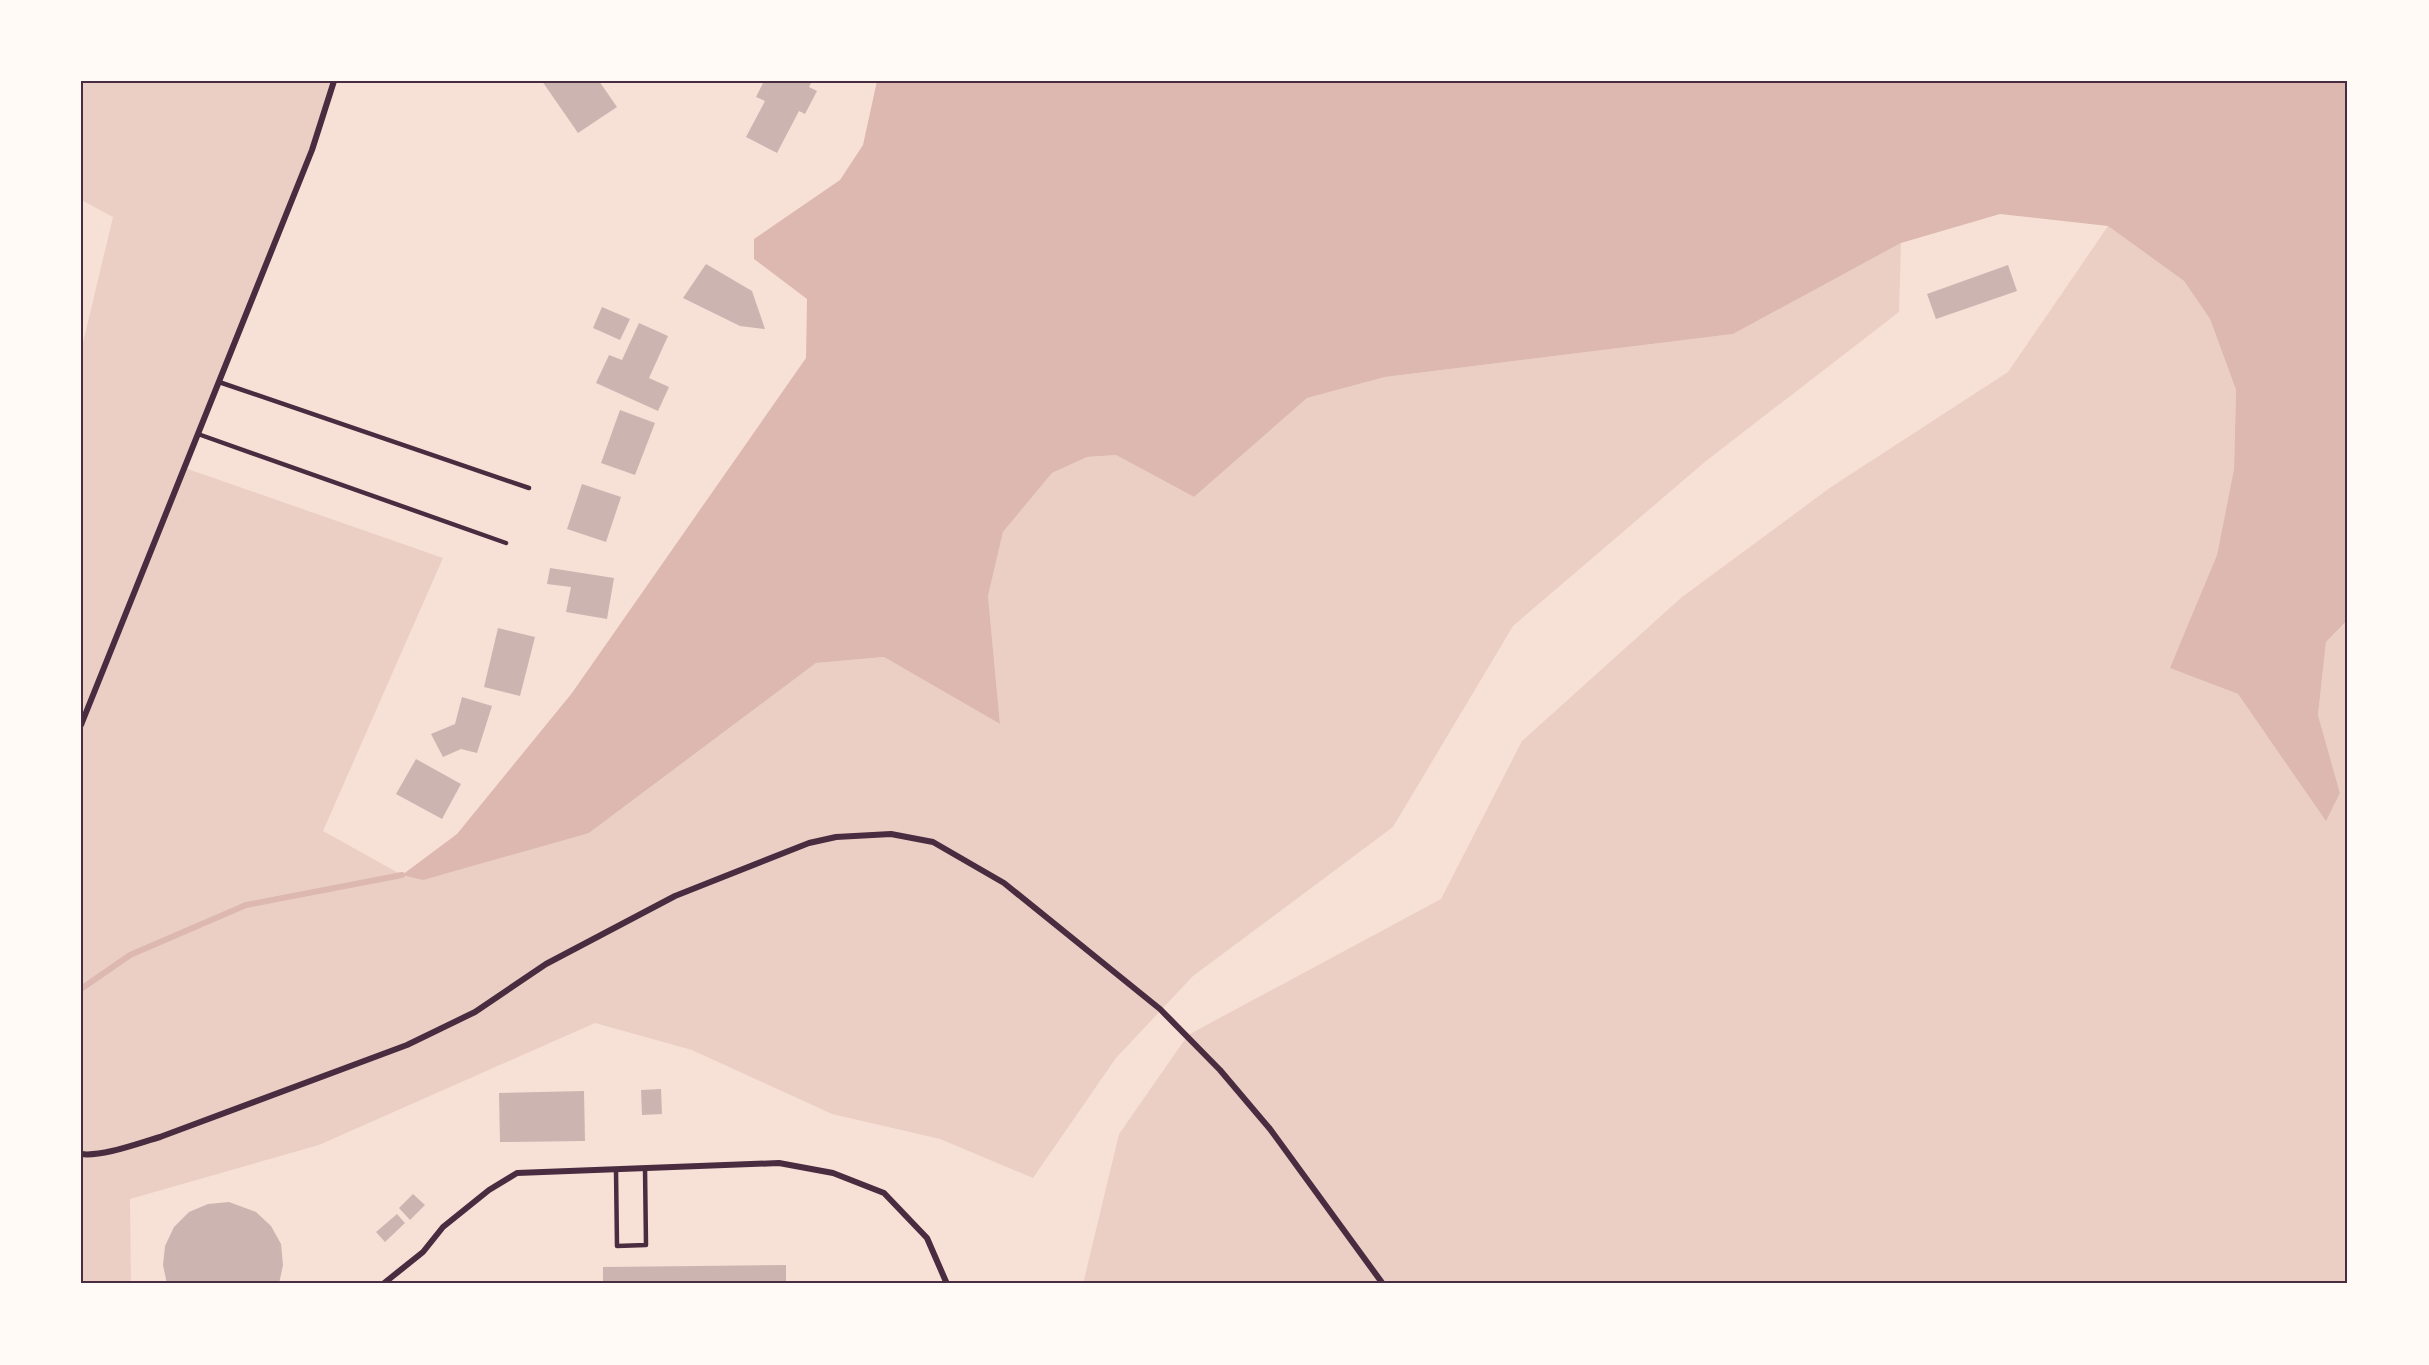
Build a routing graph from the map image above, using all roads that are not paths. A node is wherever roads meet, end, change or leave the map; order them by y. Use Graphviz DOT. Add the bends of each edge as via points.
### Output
graph roads {
  1 [pos="334,81"];
  2 [pos="219,382"];
  3 [pos="198,434"];
  4 [pos="529,488"];
  5 [pos="506,543"];
  6 [pos="81,725"];
  7 [pos="81,1154"];
  8 [pos="645,1168"];
  9 [pos="616,1170"];
  10 [pos="383,1284"];
  11 [pos="947,1284"];
  12 [pos="1383,1284"];
  1 -- 2 [label="street" via="312,150"];
  2 -- 3 [label="street"];
  2 -- 4 [label="lane"];
  3 -- 5 [label="lane"];
  3 -- 6 [label="street"];
  7 -- 12 [label="street" via="160,1137 407,1045 475,1012 546,964 675,896 746,867 809,843 836,837 891,834 933,842 1004,883 1160,1009 1220,1070 1270,1129"];
  8 -- 9 [label="street"];
  8 -- 9 [label="lane" via="646,1245 616,1246"];
  8 -- 11 [label="street" via="779,1163 843,1177 884,1193 927,1238"];
  9 -- 10 [label="street" via="517,1173 443,1227 423,1252"];
}
